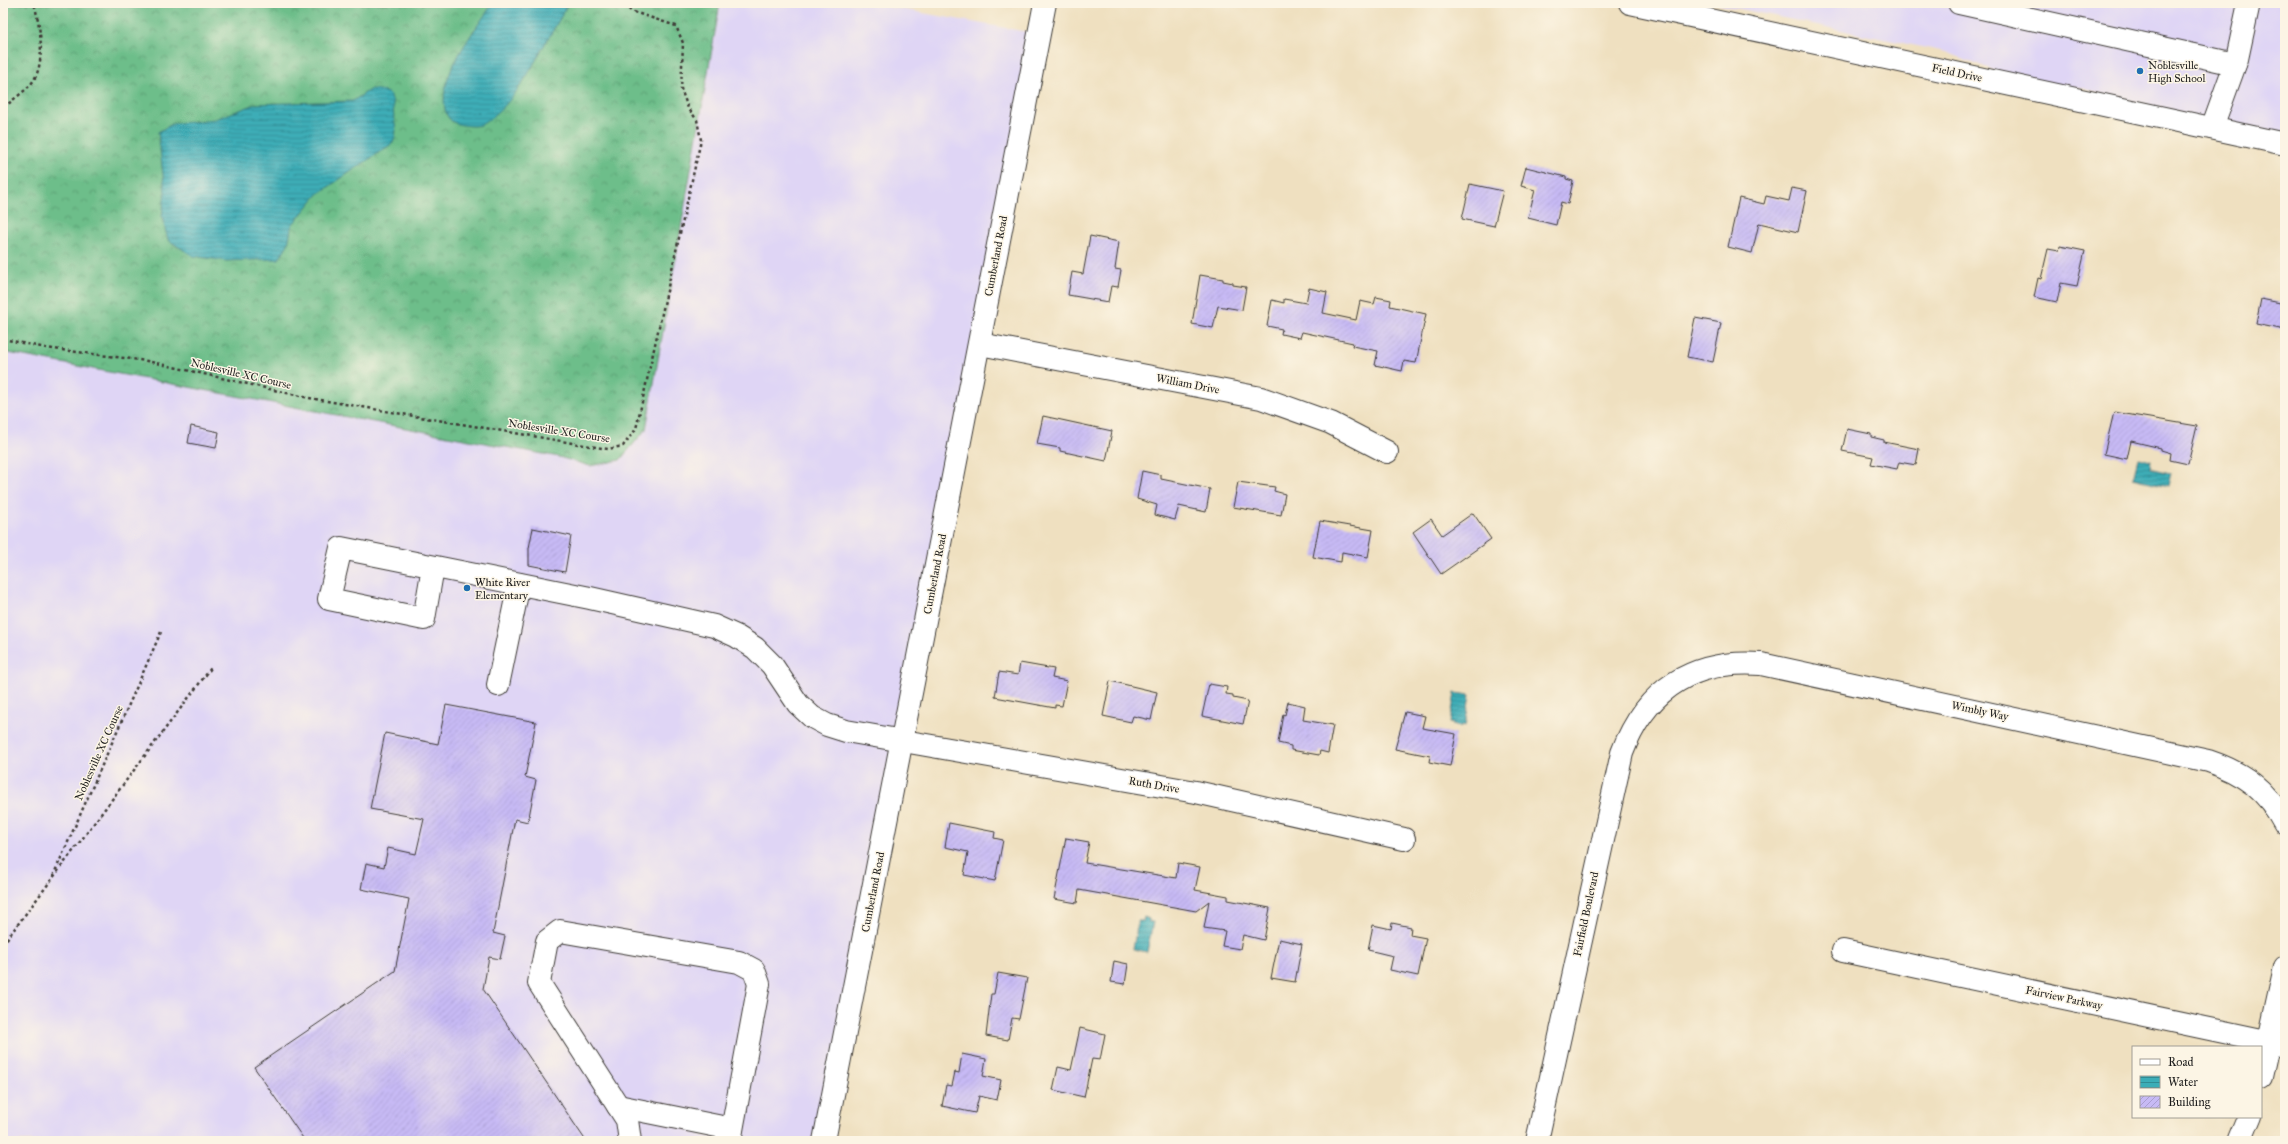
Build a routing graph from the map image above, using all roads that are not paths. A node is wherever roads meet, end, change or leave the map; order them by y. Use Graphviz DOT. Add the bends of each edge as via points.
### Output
graph roads {
  1 [pos="1630,3"];
  2 [pos="1959,3"];
  3 [pos="2250,3"];
  4 [pos="1046,5"];
  5 [pos="2037,11"];
  6 [pos="2236,64"];
  7 [pos="2212,128"];
  8 [pos="2285,144"];
  9 [pos="980,344"];
  10 [pos="1387,452"];
  11 [pos="434,567"];
  12 [pos="519,584"];
  13 [pos="498,685"];
  14 [pos="1657,696"];
  15 [pos="903,741"];
  16 [pos="2285,824"];
  17 [pos="1404,838"];
  18 [pos="1843,951"];
  19 [pos="2285,967"];
  20 [pos="2277,1043"];
  21 [pos="2262,1075"];
  22 [pos="618,1106"];
  23 [pos="2250,1118"];
  24 [pos="731,1135"];
  25 [pos="630,1141"];
  26 [pos="824,1141"];
  27 [pos="1537,1141"];
  28 [pos="2240,1141"];
  1 -- 7 [label="street, Field Drive"];
  2 -- 5 [label="street"];
  3 -- 6 [label="street"];
  4 -- 9 [label="street, Cumberland Road"];
  5 -- 6 [label="street"];
  6 -- 7 [label="street"];
  7 -- 8 [label="street, Field Drive"];
  9 -- 10 [label="street, William Drive" via="1261,398 1331,423"];
  9 -- 15 [label="street, Cumberland Road"];
  11 -- 11 [label="street, Ruth Drive" via="341,548 329,599 424,619"];
  11 -- 12 [label="street, Ruth Drive"];
  12 -- 13 [label="street"];
  12 -- 15 [label="street, Ruth Drive" via="714,626 755,648 772,665 798,704 812,717 846,731"];
  14 -- 16 [label="street, Wimbly Way" via="1677,682 1704,669 1722,664 1761,664 2231,768 2249,779 2269,798"];
  14 -- 27 [label="street, Fairfield Boulevard" via="1629,733 1617,772"];
  15 -- 17 [label="street, Ruth Drive" via="1196,792"];
  15 -- 26 [label="street, Cumberland Road"];
  18 -- 20 [label="street, Fairview Parkway"];
  19 -- 20 [label="street"];
  20 -- 21 [label="street"];
  22 -- 24 [label="street"];
  22 -- 24 [label="street" via="539,983 547,941 560,931 739,962 754,970 759,984"];
  22 -- 25 [label="street" via="627,1120"];
  23 -- 28 [label="street"];
}
